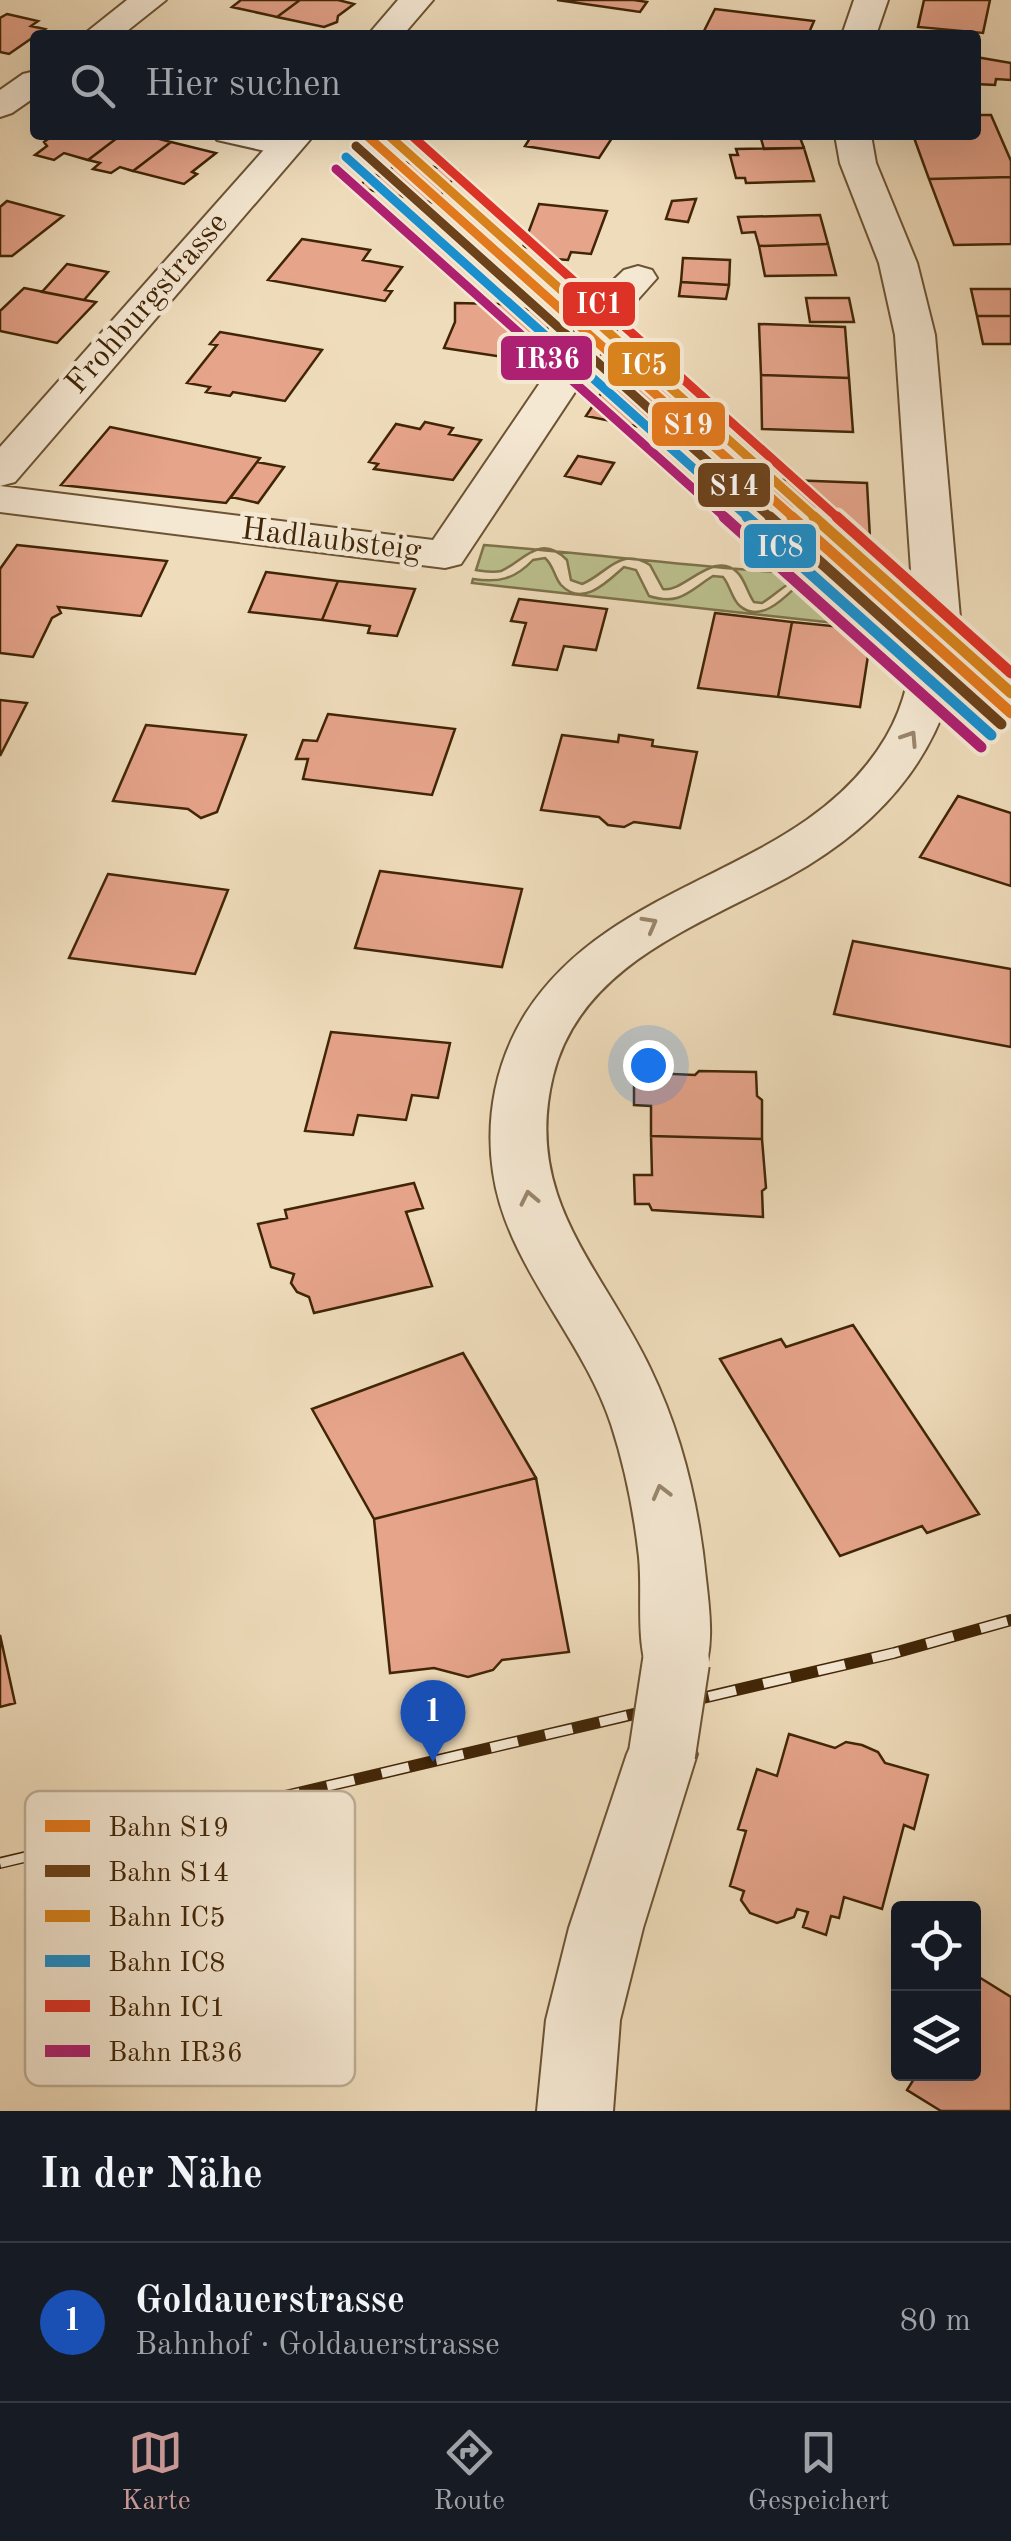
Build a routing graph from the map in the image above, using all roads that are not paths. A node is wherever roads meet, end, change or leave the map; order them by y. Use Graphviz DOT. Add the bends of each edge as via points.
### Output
graph roads {
  1 [pos="149,0"];
  2 [pos="416,0"];
  3 [pos="871,0"];
  4 [pos="107,30"];
  5 [pos="389,30"];
  6 [pos="861,30"];
  7 [pos="854,140"];
  8 [pos="289,142"];
  9 [pos="638,278"];
  10 [pos="0,473"];
  11 [pos="0,498"];
  12 [pos="575,2111"];
  1 -- 4 [label="street"];
  2 -- 5 [label="street"];
  3 -- 6 [label="street"];
  12 -- 7 [label="street, one-way, bridge" via="583,2020 662,1754 676,1662 676,1588 668,1519 628,1387 533,1216 516,1134 525,1076 541,1034 582,978 627,937 775,863 831,826 912,738 931,697 938,628 915,335 898,264"];
  8 -- 10 [label="street, Frohburgstrasse"];
  9 -- 11 [label="street, Hadlaubsteig" via="617,298 445,556"];
}
